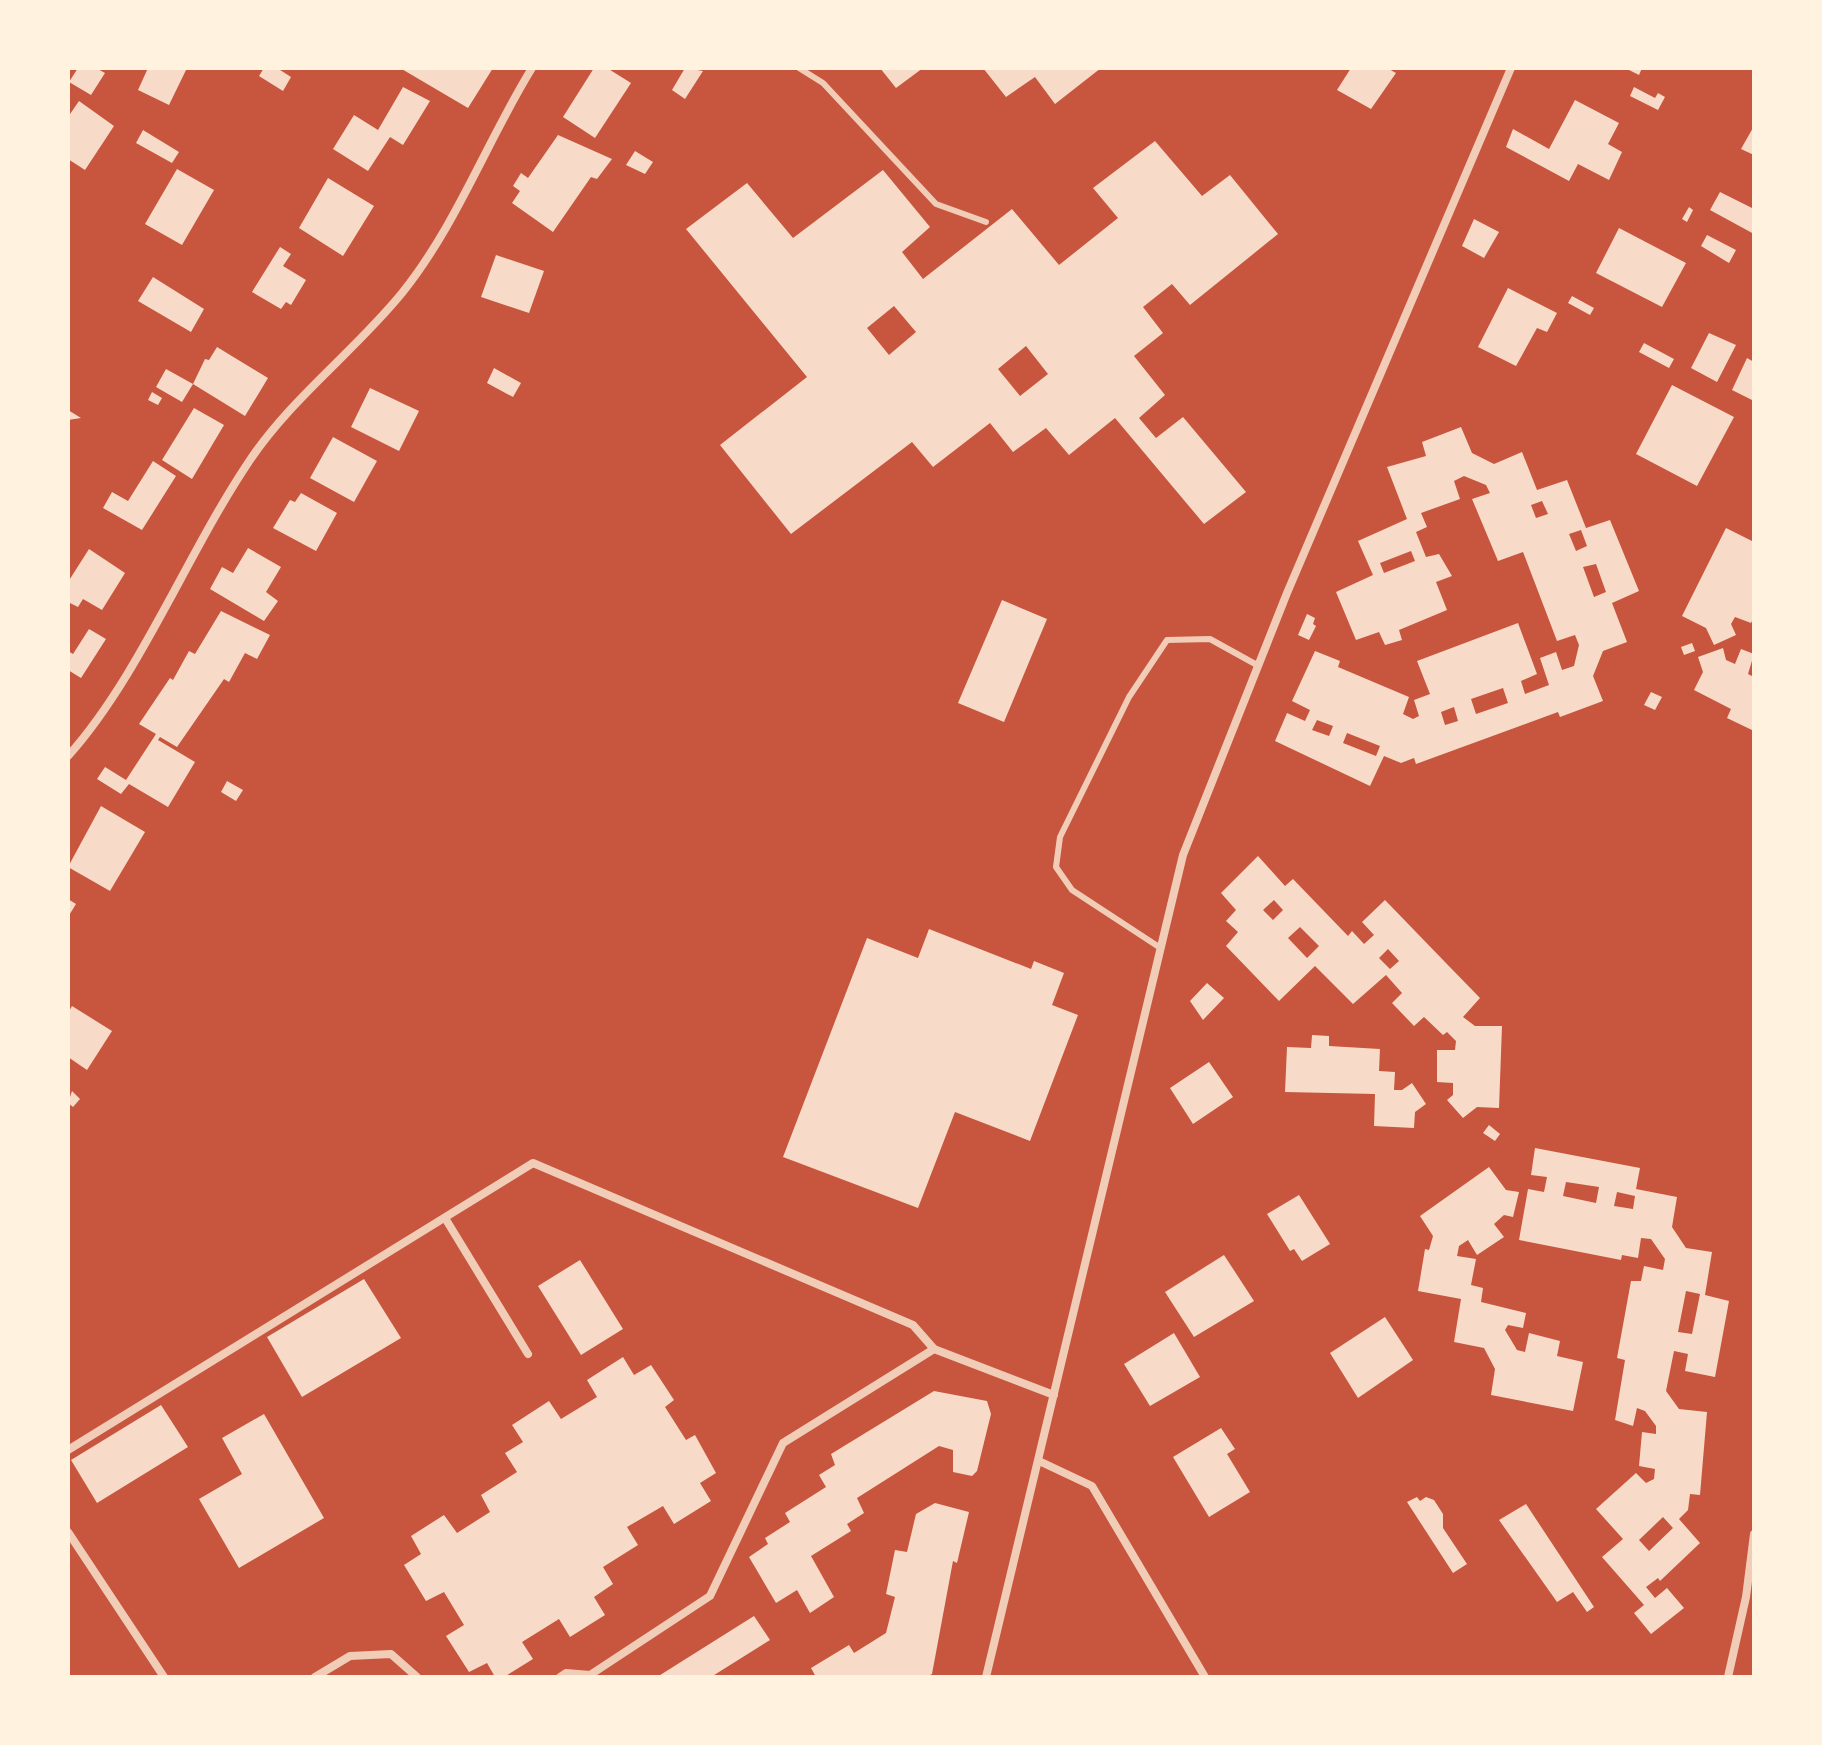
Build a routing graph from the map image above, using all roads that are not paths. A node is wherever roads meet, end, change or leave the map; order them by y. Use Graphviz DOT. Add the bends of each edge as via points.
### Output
graph roads {
  1 [pos="532,68"];
  2 [pos="799,68"];
  3 [pos="1511,68"];
  4 [pos="986,222"];
  5 [pos="1257,665"];
  6 [pos="68,756"];
  7 [pos="1159,947"];
  8 [pos="445,1218"];
  9 [pos="934,1349"];
  10 [pos="528,1354"];
  11 [pos="1054,1395"];
  12 [pos="68,1450"];
  13 [pos="1039,1461"];
  14 [pos="68,1532"];
  15 [pos="1754,1534"];
  16 [pos="164,1677"];
  17 [pos="315,1677"];
  18 [pos="417,1677"];
  19 [pos="560,1677"];
  20 [pos="986,1677"];
  21 [pos="1205,1677"];
  22 [pos="1728,1677"];
  1 -- 6 [label="street" via="447,224 402,292 261,443 211,519 131,664"];
  2 -- 4 [label="lane" via="823,83 936,204"];
  3 -- 5 [label="street"];
  5 -- 7 [label="street" via="1183,855"];
  5 -- 7 [label="lane" via="1210,639 1167,640 1129,697 1060,837 1056,867 1072,890"];
  7 -- 11 [label="street"];
  8 -- 9 [label="street" via="533,1163 913,1325"];
  8 -- 10 [label="street"];
  8 -- 12 [label="street"];
  9 -- 11 [label="street"];
  9 -- 19 [label="street" via="783,1443 710,1596 590,1675"];
  11 -- 13 [label="street"];
  13 -- 20 [label="street"];
  13 -- 21 [label="street" via="1092,1486"];
  14 -- 16 [label="street"];
  15 -- 22 [label="street"];
  17 -- 18 [label="street" via="350,1656 391,1654"];
}
